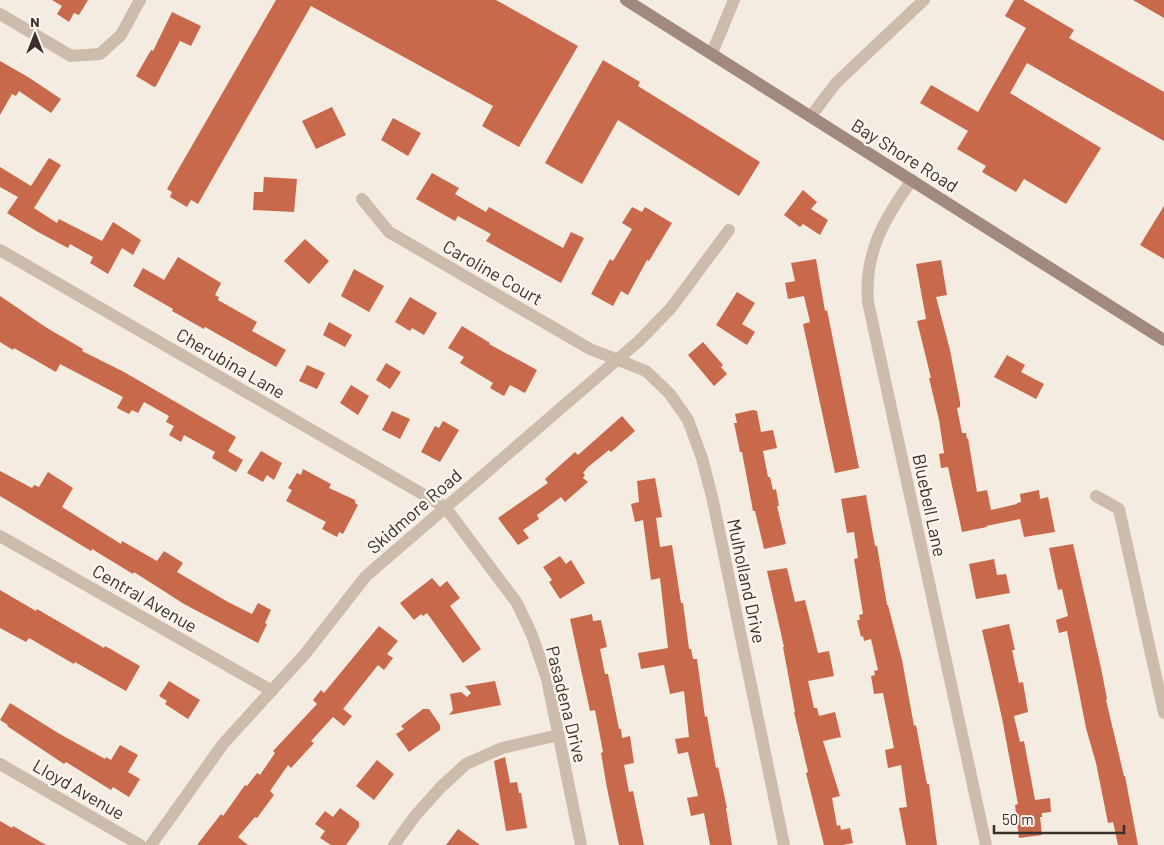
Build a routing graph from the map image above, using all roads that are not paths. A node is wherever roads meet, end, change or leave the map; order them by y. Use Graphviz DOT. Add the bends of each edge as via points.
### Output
graph roads {
  1 [pos="140,0"];
  2 [pos="626,0"];
  3 [pos="734,0"];
  4 [pos="924,0"];
  5 [pos="0,14"];
  6 [pos="712,54"];
  7 [pos="811,116"];
  8 [pos="912,180"];
  9 [pos="362,199"];
  10 [pos="729,230"];
  11 [pos="0,250"];
  12 [pos="1164,340"];
  13 [pos="618,359"];
  14 [pos="1096,496"];
  15 [pos="445,507"];
  16 [pos="0,536"];
  17 [pos="272,691"];
  18 [pos="1164,713"];
  19 [pos="559,735"];
  20 [pos="0,764"];
  21 [pos="140,845"];
  22 [pos="151,845"];
  23 [pos="394,845"];
  24 [pos="581,845"];
  25 [pos="784,845"];
  26 [pos="986,845"];
  1 -- 5 [label="street" via="120,36 100,54 71,56"];
  2 -- 6 [label="main road, Bay Shore Road"];
  3 -- 6 [label="street"];
  4 -- 7 [label="street" via="836,83"];
  6 -- 7 [label="main road, Bay Shore Road"];
  7 -- 8 [label="main road, Bay Shore Road"];
  8 -- 12 [label="main road, Bay Shore Road"];
  8 -- 26 [label="street, Bluebell Lane" via="874,245 868,272 868,302"];
  9 -- 13 [label="street, Caroline Court" via="389,232 590,349"];
  10 -- 13 [label="street, Skidmore Road" via="671,308"];
  11 -- 15 [label="street, Cherubina Lane"];
  13 -- 15 [label="street, Skidmore Road"];
  13 -- 25 [label="street, Mulholland Drive" via="646,371 670,394 688,420 702,458"];
  14 -- 18 [label="street" via="1119,509"];
  15 -- 17 [label="street, Skidmore Road" via="366,576"];
  15 -- 19 [label="street, Pasadena Drive" via="517,603 547,679"];
  16 -- 17 [label="street, Central Avenue"];
  17 -- 22 [label="street, Skidmore Road" via="223,744"];
  19 -- 23 [label="street" via="502,748 466,764 415,816"];
  19 -- 24 [label="street, Pasadena Drive"];
  20 -- 21 [label="street, Lloyd Avenue"];
}
